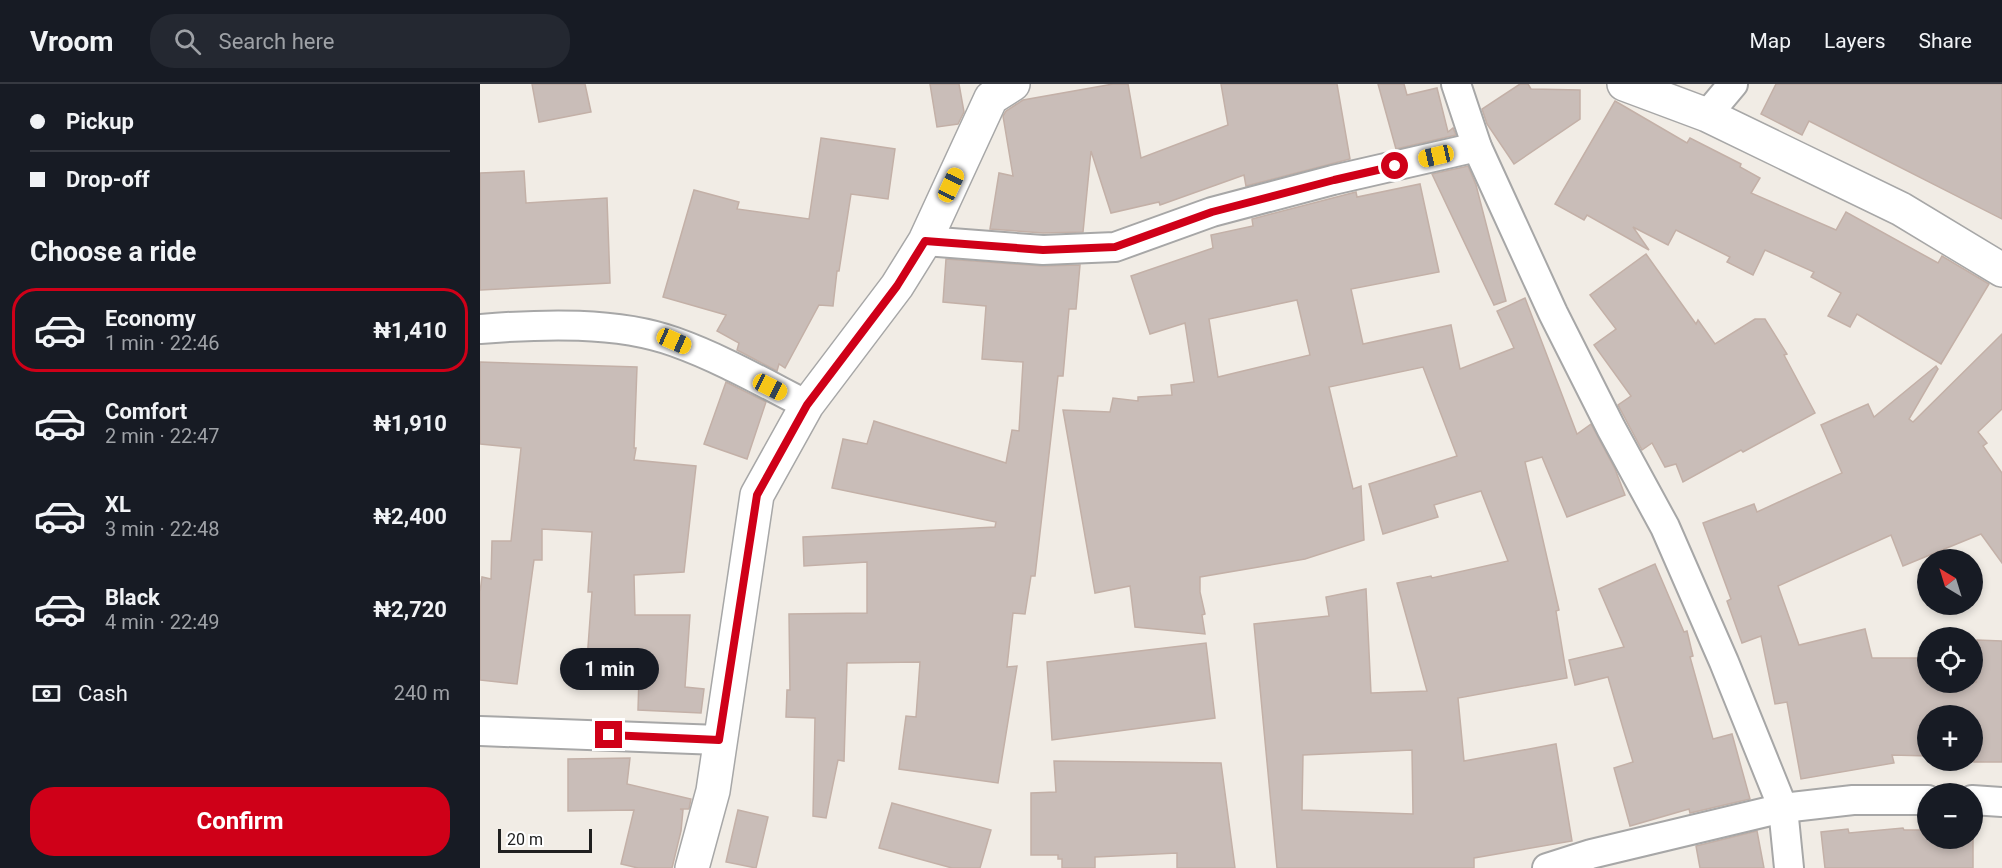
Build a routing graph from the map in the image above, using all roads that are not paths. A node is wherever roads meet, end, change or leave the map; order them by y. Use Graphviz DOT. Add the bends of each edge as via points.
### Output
graph roads {
  1 [pos="1013,84"];
  2 [pos="1456,84"];
  3 [pos="1624,84"];
  4 [pos="1733,84"];
  5 [pos="1707,115"];
  6 [pos="1477,147"];
  7 [pos="925,241"];
  8 [pos="2002,270"];
  9 [pos="480,329"];
  10 [pos="807,405"];
  11 [pos="480,731"];
  12 [pos="719,740"];
  13 [pos="1917,800"];
  14 [pos="1983,801"];
  15 [pos="2002,802"];
  16 [pos="1783,807"];
  17 [pos="692,868"];
  18 [pos="1547,868"];
  19 [pos="1789,868"];
  1 -- 7 [label="street" via="991,98"];
  2 -- 6 [label="street"];
  3 -- 5 [label="street"];
  4 -- 5 [label="street"];
  5 -- 8 [label="street" via="1901,209"];
  6 -- 7 [label="street" via="1212,212 1115,247 1043,250"];
  6 -- 16 [label="street" via="1553,313 1665,527"];
  7 -- 10 [label="street" via="897,286"];
  9 -- 10 [label="street" via="534,324 625,329 674,341"];
  10 -- 12 [label="street" via="757,495"];
  11 -- 12 [label="street"];
  12 -- 17 [label="street" via="713,790"];
  13 -- 16 [label="street" via="1853,800"];
  14 -- 15 [label="street"];
  16 -- 18 [label="street"];
  16 -- 19 [label="street"];
}
